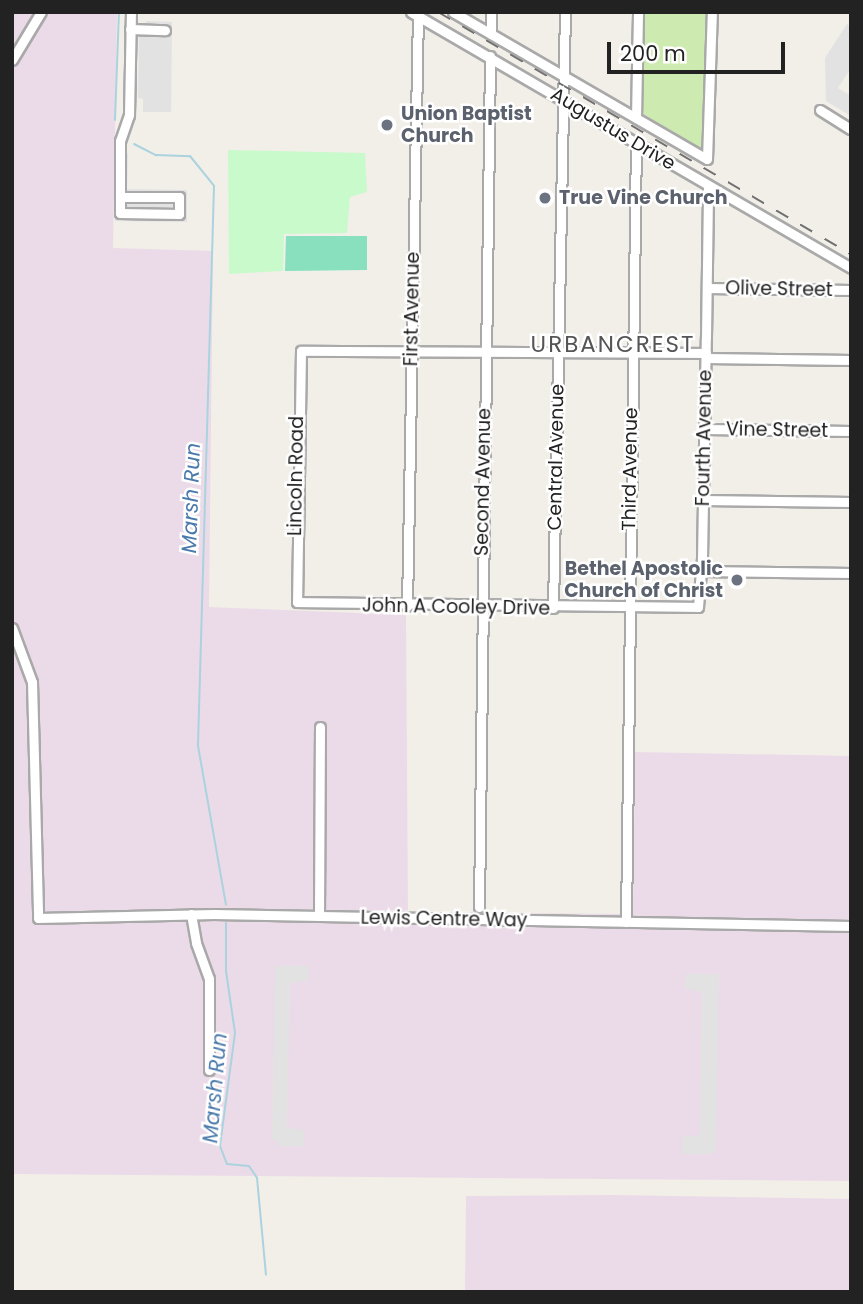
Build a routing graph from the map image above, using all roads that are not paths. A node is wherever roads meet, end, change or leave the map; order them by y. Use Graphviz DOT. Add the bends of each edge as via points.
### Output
graph roads {
  1 [pos="41,12"];
  2 [pos="131,12"];
  3 [pos="453,12"];
  4 [pos="491,12"];
  5 [pos="565,12"];
  6 [pos="638,12"];
  7 [pos="712,12"];
  8 [pos="416,14"];
  9 [pos="130,29"];
  10 [pos="165,30"];
  11 [pos="491,34"];
  12 [pos="490,56"];
  13 [pos="12,60"];
  14 [pos="563,76"];
  15 [pos="563,99"];
  16 [pos="820,110"];
  17 [pos="636,118"];
  18 [pos="851,129"];
  19 [pos="636,142"];
  20 [pos="708,185"];
  21 [pos="120,197"];
  22 [pos="851,268"];
  23 [pos="707,288"];
  24 [pos="851,290"];
  25 [pos="412,349"];
  26 [pos="485,350"];
  27 [pos="559,351"];
  28 [pos="632,352"];
  29 [pos="706,356"];
  30 [pos="851,360"];
  31 [pos="704,429"];
  32 [pos="851,431"];
  33 [pos="703,500"];
  34 [pos="851,502"];
  35 [pos="702,571"];
  36 [pos="851,573"];
  37 [pos="297,601"];
  38 [pos="407,606"];
  39 [pos="481,607"];
  40 [pos="698,607"];
  41 [pos="553,608"];
  42 [pos="628,609"];
  43 [pos="12,628"];
  44 [pos="320,727"];
  45 [pos="479,907"];
  46 [pos="191,914"];
  47 [pos="319,916"];
  48 [pos="626,922"];
  49 [pos="851,926"];
  50 [pos="209,1070"];
  1 -- 13 [label="street"];
  2 -- 9 [label="street"];
  3 -- 11 [label="street"];
  4 -- 11 [label="street"];
  5 -- 14 [label="street, Central Avenue"];
  6 -- 17 [label="street"];
  7 -- 17 [label="street" via="707,159"];
  8 -- 12 [label="street, Augustus Drive"];
  8 -- 25 [label="street, First Avenue"];
  9 -- 10 [label="street"];
  9 -- 21 [label="street" via="129,115 120,141"];
  11 -- 14 [label="street"];
  12 -- 15 [label="street, Augustus Drive"];
  12 -- 26 [label="street, Second Avenue"];
  14 -- 15 [label="street, Central Avenue"];
  14 -- 17 [label="street"];
  15 -- 19 [label="street, Augustus Drive"];
  15 -- 27 [label="street, Central Avenue"];
  16 -- 18 [label="street"];
  19 -- 20 [label="street, Augustus Drive"];
  19 -- 28 [label="street, Third Avenue"];
  20 -- 22 [label="street, Augustus Drive"];
  20 -- 23 [label="street, Fourth Avenue"];
  21 -- 21 [label="street" via="120,213 179,214 179,197"];
  23 -- 24 [label="street, Olive Street"];
  23 -- 29 [label="street, Fourth Avenue"];
  25 -- 26 [label="street"];
  25 -- 37 [label="street, Lincoln Road" via="301,351"];
  25 -- 38 [label="street, First Avenue"];
  26 -- 27 [label="street"];
  26 -- 39 [label="street, Second Avenue"];
  27 -- 28 [label="street"];
  27 -- 41 [label="street, Central Avenue"];
  28 -- 29 [label="street"];
  28 -- 42 [label="street, Third Avenue"];
  29 -- 30 [label="street"];
  29 -- 31 [label="street, Fourth Avenue"];
  31 -- 32 [label="street, Vine Street"];
  31 -- 33 [label="street, Fourth Avenue"];
  33 -- 34 [label="street"];
  33 -- 35 [label="street, Fourth Avenue"];
  35 -- 36 [label="street"];
  35 -- 40 [label="street, Fourth Avenue"];
  37 -- 38 [label="street, John A Cooley Drive"];
  38 -- 39 [label="street, John A Cooley Drive"];
  39 -- 41 [label="street, John A Cooley Drive"];
  39 -- 45 [label="street, Second Avenue"];
  40 -- 42 [label="street, John A Cooley Drive"];
  41 -- 42 [label="street, John A Cooley Drive"];
  42 -- 48 [label="street, Third Avenue"];
  43 -- 46 [label="street, Lewis Centre Way" via="32,682 38,918"];
  44 -- 47 [label="street"];
  46 -- 47 [label="street, Lewis Centre Way"];
  46 -- 50 [label="street" via="195,943 209,979"];
  47 -- 48 [label="street, Lewis Centre Way"];
  48 -- 49 [label="street, Lewis Centre Way"];
}
